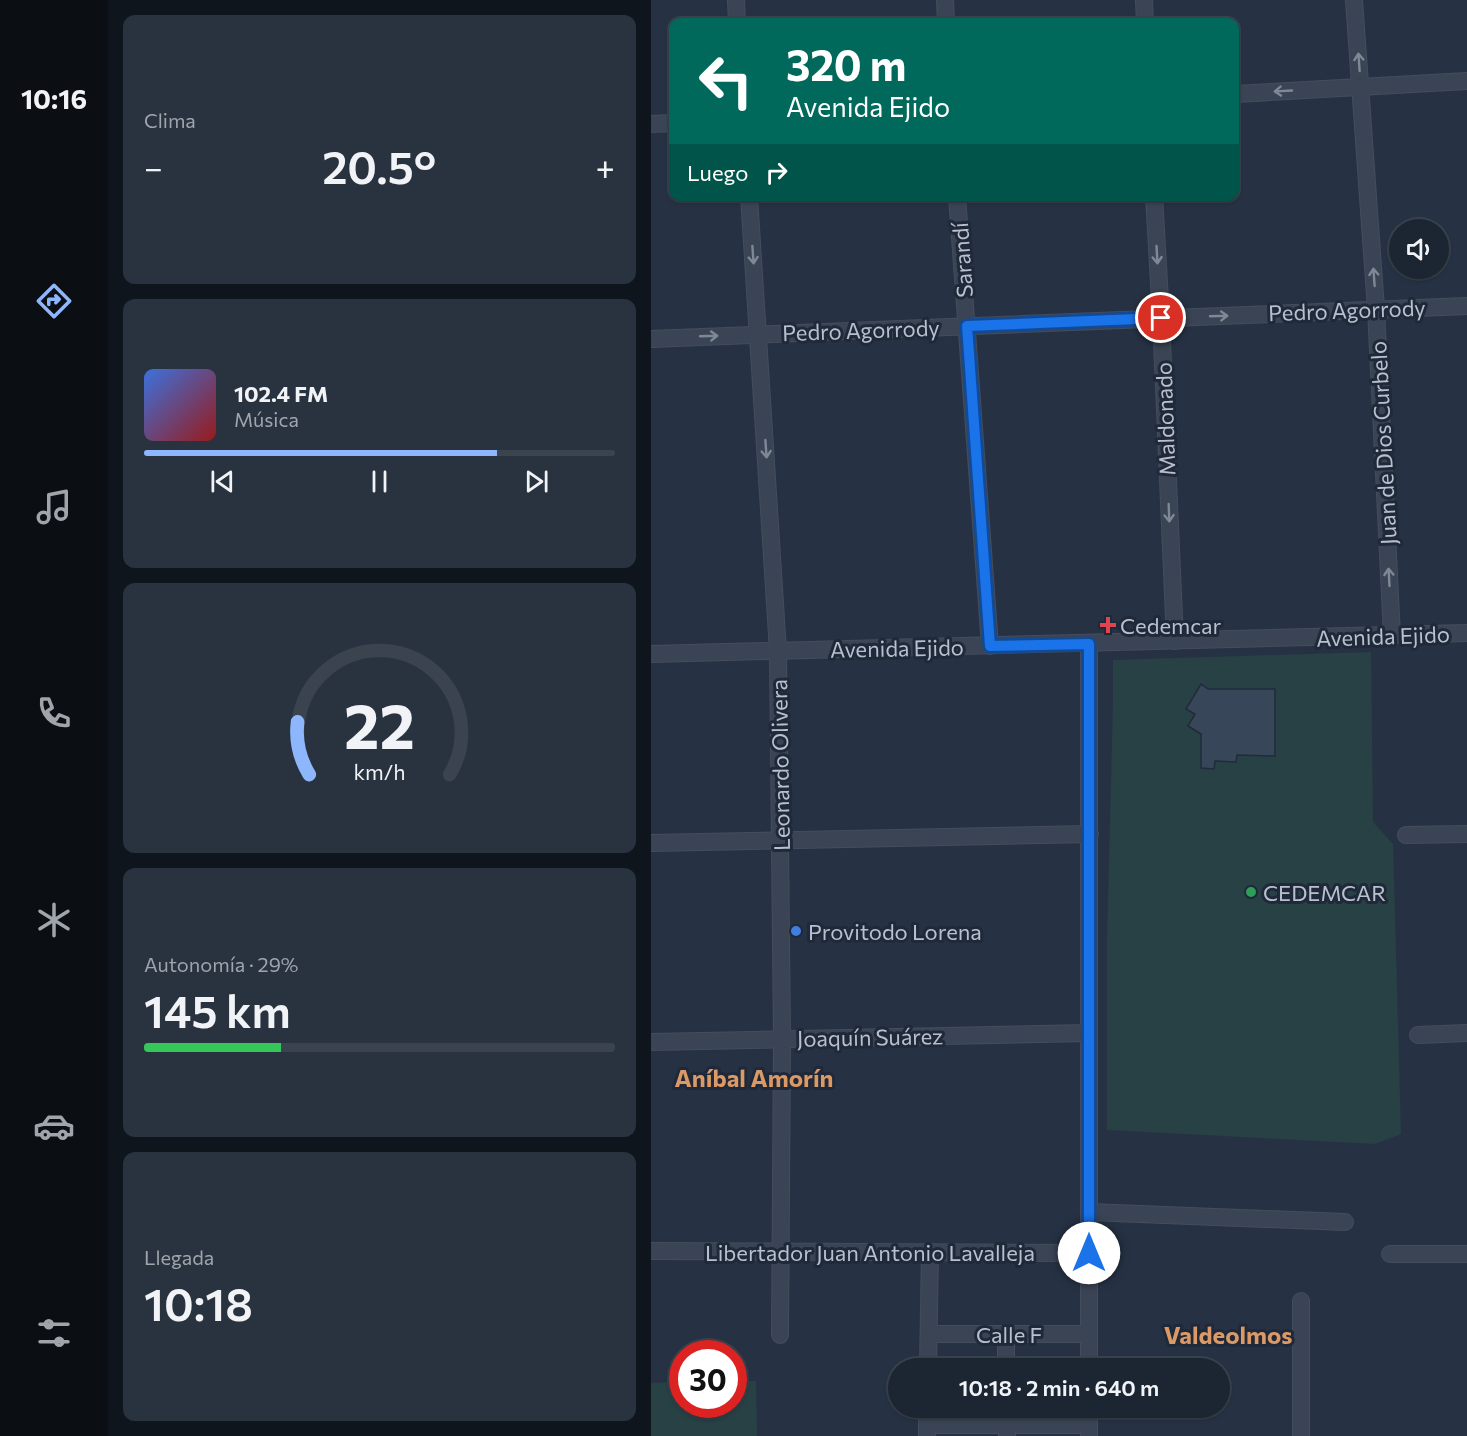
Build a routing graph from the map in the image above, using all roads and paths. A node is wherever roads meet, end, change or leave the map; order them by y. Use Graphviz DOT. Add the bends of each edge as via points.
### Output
graph roads {
  1 [pos="736,0"];
  2 [pos="945,0"];
  3 [pos="1143,0"];
  4 [pos="1354,0"];
  5 [pos="737,18"];
  6 [pos="946,18"];
  7 [pos="1145,18"];
  8 [pos="1467,81"];
  9 [pos="1361,87"];
  10 [pos="1239,94"];
  11 [pos="669,123"];
  12 [pos="651,124"];
  13 [pos="749,201"];
  14 [pos="957,201"];
  15 [pos="1154,201"];
  16 [pos="1467,306"];
  17 [pos="1376,309"];
  18 [pos="1161,318"];
  19 [pos="967,326"];
  20 [pos="758,334"];
  21 [pos="651,339"];
  22 [pos="1467,633"];
  23 [pos="1392,636"];
  24 [pos="1175,641"];
  25 [pos="1089,644"];
  26 [pos="990,646"];
  27 [pos="779,651"];
  28 [pos="651,654"];
  29 [pos="1090,834"];
  30 [pos="1467,834"];
  31 [pos="1406,835"];
  32 [pos="780,840"];
  33 [pos="651,843"];
  34 [pos="1089,1033"];
  35 [pos="1467,1033"];
  36 [pos="1418,1035"];
  37 [pos="782,1039"];
  38 [pos="651,1042"];
  39 [pos="1089,1212"];
  40 [pos="1345,1222"];
  41 [pos="651,1251"];
  42 [pos="780,1251"];
  43 [pos="930,1252"];
  44 [pos="1089,1253"];
  45 [pos="1390,1254"];
  46 [pos="1467,1254"];
  47 [pos="1301,1300"];
  48 [pos="929,1334"];
  49 [pos="1006,1334"];
  50 [pos="1089,1334"];
  51 [pos="780,1335"];
  52 [pos="928,1358"];
  53 [pos="1006,1358"];
  54 [pos="1089,1358"];
  55 [pos="1090,1418"];
  56 [pos="927,1430"];
  57 [pos="1007,1430"];
  58 [pos="1092,1433"];
  59 [pos="1301,1436"];
  1 -- 5 [label="street"];
  2 -- 6 [label="street"];
  3 -- 7 [label="street"];
  9 -- 4 [label="street, Juan de Dios Curbelo, one-way"];
  8 -- 9 [label="street"];
  9 -- 10 [label="street, one-way"];
  17 -- 9 [label="street, Juan de Dios Curbelo, one-way"];
  11 -- 12 [label="street"];
  13 -- 20 [label="street, Leonardo Olivera, one-way"];
  14 -- 19 [label="street, Sarandí"];
  15 -- 18 [label="street, Maldonado, one-way"];
  16 -- 17 [label="street, Pedro Agorrody"];
  18 -- 17 [label="street, Pedro Agorrody, one-way"];
  23 -- 17 [label="street, Juan de Dios Curbelo, one-way"];
  18 -- 19 [label="street, Pedro Agorrody"];
  18 -- 24 [label="street, Maldonado, one-way"];
  19 -- 20 [label="street, Pedro Agorrody"];
  19 -- 26 [label="street, Sarandí"];
  21 -- 20 [label="street, Pedro Agorrody, one-way"];
  20 -- 27 [label="street, Leonardo Olivera, one-way"];
  22 -- 23 [label="street, Avenida Ejido"];
  23 -- 24 [label="street, Avenida Ejido"];
  24 -- 25 [label="street, Avenida Ejido"];
  25 -- 26 [label="street, Avenida Ejido"];
  25 -- 29 [label="street"];
  26 -- 27 [label="street, Avenida Ejido"];
  27 -- 28 [label="street, Avenida Ejido"];
  27 -- 32 [label="street, Leonardo Olivera"];
  29 -- 32 [label="street"];
  29 -- 34 [label="street"];
  30 -- 31 [label="street"];
  32 -- 33 [label="street"];
  32 -- 37 [label="street, Leonardo Olivera"];
  34 -- 37 [label="street, Joaquín Suárez"];
  34 -- 39 [label="street"];
  35 -- 36 [label="street"];
  37 -- 38 [label="street, Joaquín Suárez"];
  37 -- 42 [label="street, Leonardo Olivera"];
  39 -- 40 [label="street"];
  39 -- 44 [label="street"];
  41 -- 42 [label="street, Libertador Juan Antonio Lavalleja"];
  42 -- 43 [label="street, Libertador Juan Antonio Lavalleja"];
  42 -- 51 [label="street, Leonardo Olivera"];
  43 -- 44 [label="street, Libertador Juan Antonio Lavalleja"];
  43 -- 48 [label="street"];
  44 -- 50 [label="street"];
  45 -- 46 [label="street"];
  47 -- 59 [label="street"];
  48 -- 49 [label="street, Calle F"];
  48 -- 52 [label="street"];
  49 -- 50 [label="street, Calle F"];
  49 -- 53 [label="street"];
  50 -- 54 [label="street"];
  55 -- 58 [label="street"];
  56 -- 57 [label="street"];
  57 -- 58 [label="street"];
}
